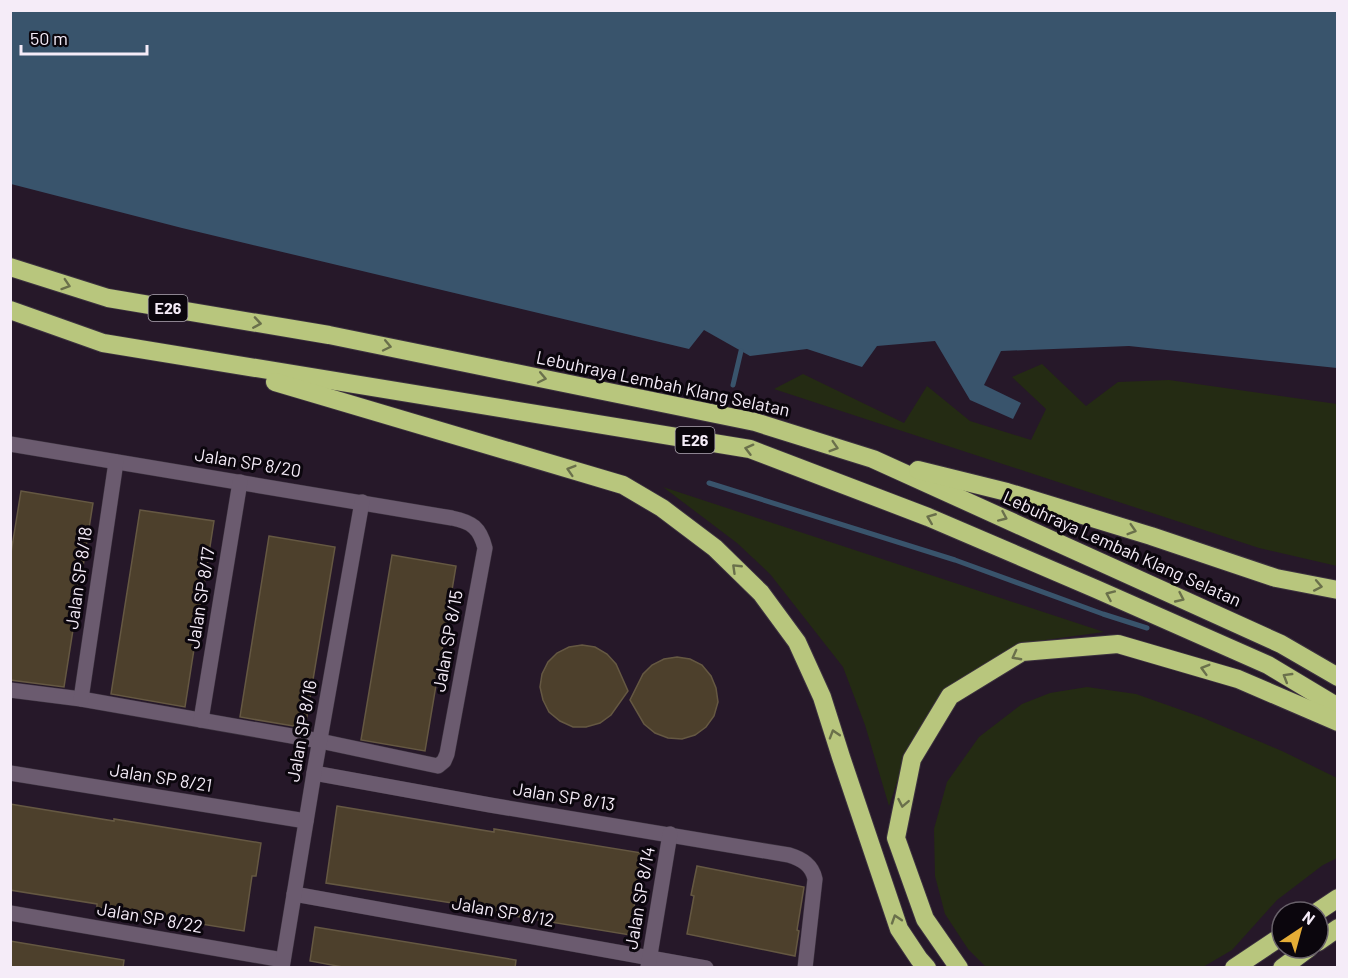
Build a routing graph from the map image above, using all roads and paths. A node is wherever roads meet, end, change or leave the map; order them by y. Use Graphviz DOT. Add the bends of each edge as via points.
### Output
graph roads {
  1 [pos="10,267"];
  2 [pos="10,310"];
  3 [pos="205,361"];
  4 [pos="10,444"];
  5 [pos="873,459"];
  6 [pos="116,462"];
  7 [pos="240,482"];
  8 [pos="362,502"];
  9 [pos="476,528"];
  10 [pos="1338,590"];
  11 [pos="1338,677"];
  12 [pos="10,690"];
  13 [pos="81,699"];
  14 [pos="1338,706"];
  15 [pos="201,720"];
  16 [pos="1338,722"];
  17 [pos="320,741"];
  18 [pos="10,773"];
  19 [pos="314,773"];
  20 [pos="306,821"];
  21 [pos="670,834"];
  22 [pos="294,894"];
  23 [pos="10,914"];
  24 [pos="1270,944"];
  25 [pos="648,963"];
  26 [pos="282,964"];
  27 [pos="706,968"];
  28 [pos="805,968"];
  29 [pos="927,968"];
  30 [pos="959,968"];
  31 [pos="1234,968"];
  1 -- 5 [label="highway, Lebuhraya Lembah Klang Selatan / E26, one-way" via="108,298 329,334 754,422"];
  2 -- 3 [label="highway, E26" via="103,343"];
  14 -- 3 [label="highway, E26, one-way" via="1268,665 1096,589 928,516 750,448"];
  29 -- 3 [label="highway, one-way" via="899,929 822,696 797,642 761,593 715,548 662,508 623,485"];
  4 -- 6 [label="street, Jalan SP 8/20"];
  5 -- 10 [label="highway, one-way" via="1007,492 1276,578"];
  5 -- 11 [label="highway, Lebuhraya Lembah Klang Selatan / E26, one-way" via="1281,644"];
  6 -- 7 [label="street, Jalan SP 8/20"];
  6 -- 13 [label="street, Jalan SP 8/18"];
  7 -- 8 [label="street, Jalan SP 8/20"];
  7 -- 15 [label="street, Jalan SP 8/17"];
  8 -- 9 [label="street, Jalan SP 8/20" via="459,519"];
  8 -- 17 [label="street, Jalan SP 8/16"];
  9 -- 17 [label="street, Jalan SP 8/15" via="485,548 444,761 438,766"];
  12 -- 13 [label="street"];
  13 -- 15 [label="street"];
  15 -- 17 [label="street"];
  16 -- 30 [label="highway, one-way" via="1238,679 1118,644 1022,652 950,696 912,759 896,838 925,919"];
  17 -- 19 [label="street, Jalan SP 8/16"];
  18 -- 20 [label="street, Jalan SP 8/21"];
  19 -- 20 [label="street, Jalan SP 8/16"];
  19 -- 21 [label="street, Jalan SP 8/13"];
  20 -- 22 [label="street, Jalan SP 8/16"];
  21 -- 25 [label="street, Jalan SP 8/14"];
  21 -- 28 [label="street, Jalan SP 8/13" via="789,855 807,863 815,879"];
  22 -- 25 [label="street, Jalan SP 8/12"];
  22 -- 26 [label="street, Jalan SP 8/16"];
  23 -- 26 [label="street, Jalan SP 8/22"];
  24 -- 31 [label="highway"];
  25 -- 27 [label="street, Jalan SP 8/12"];
}
